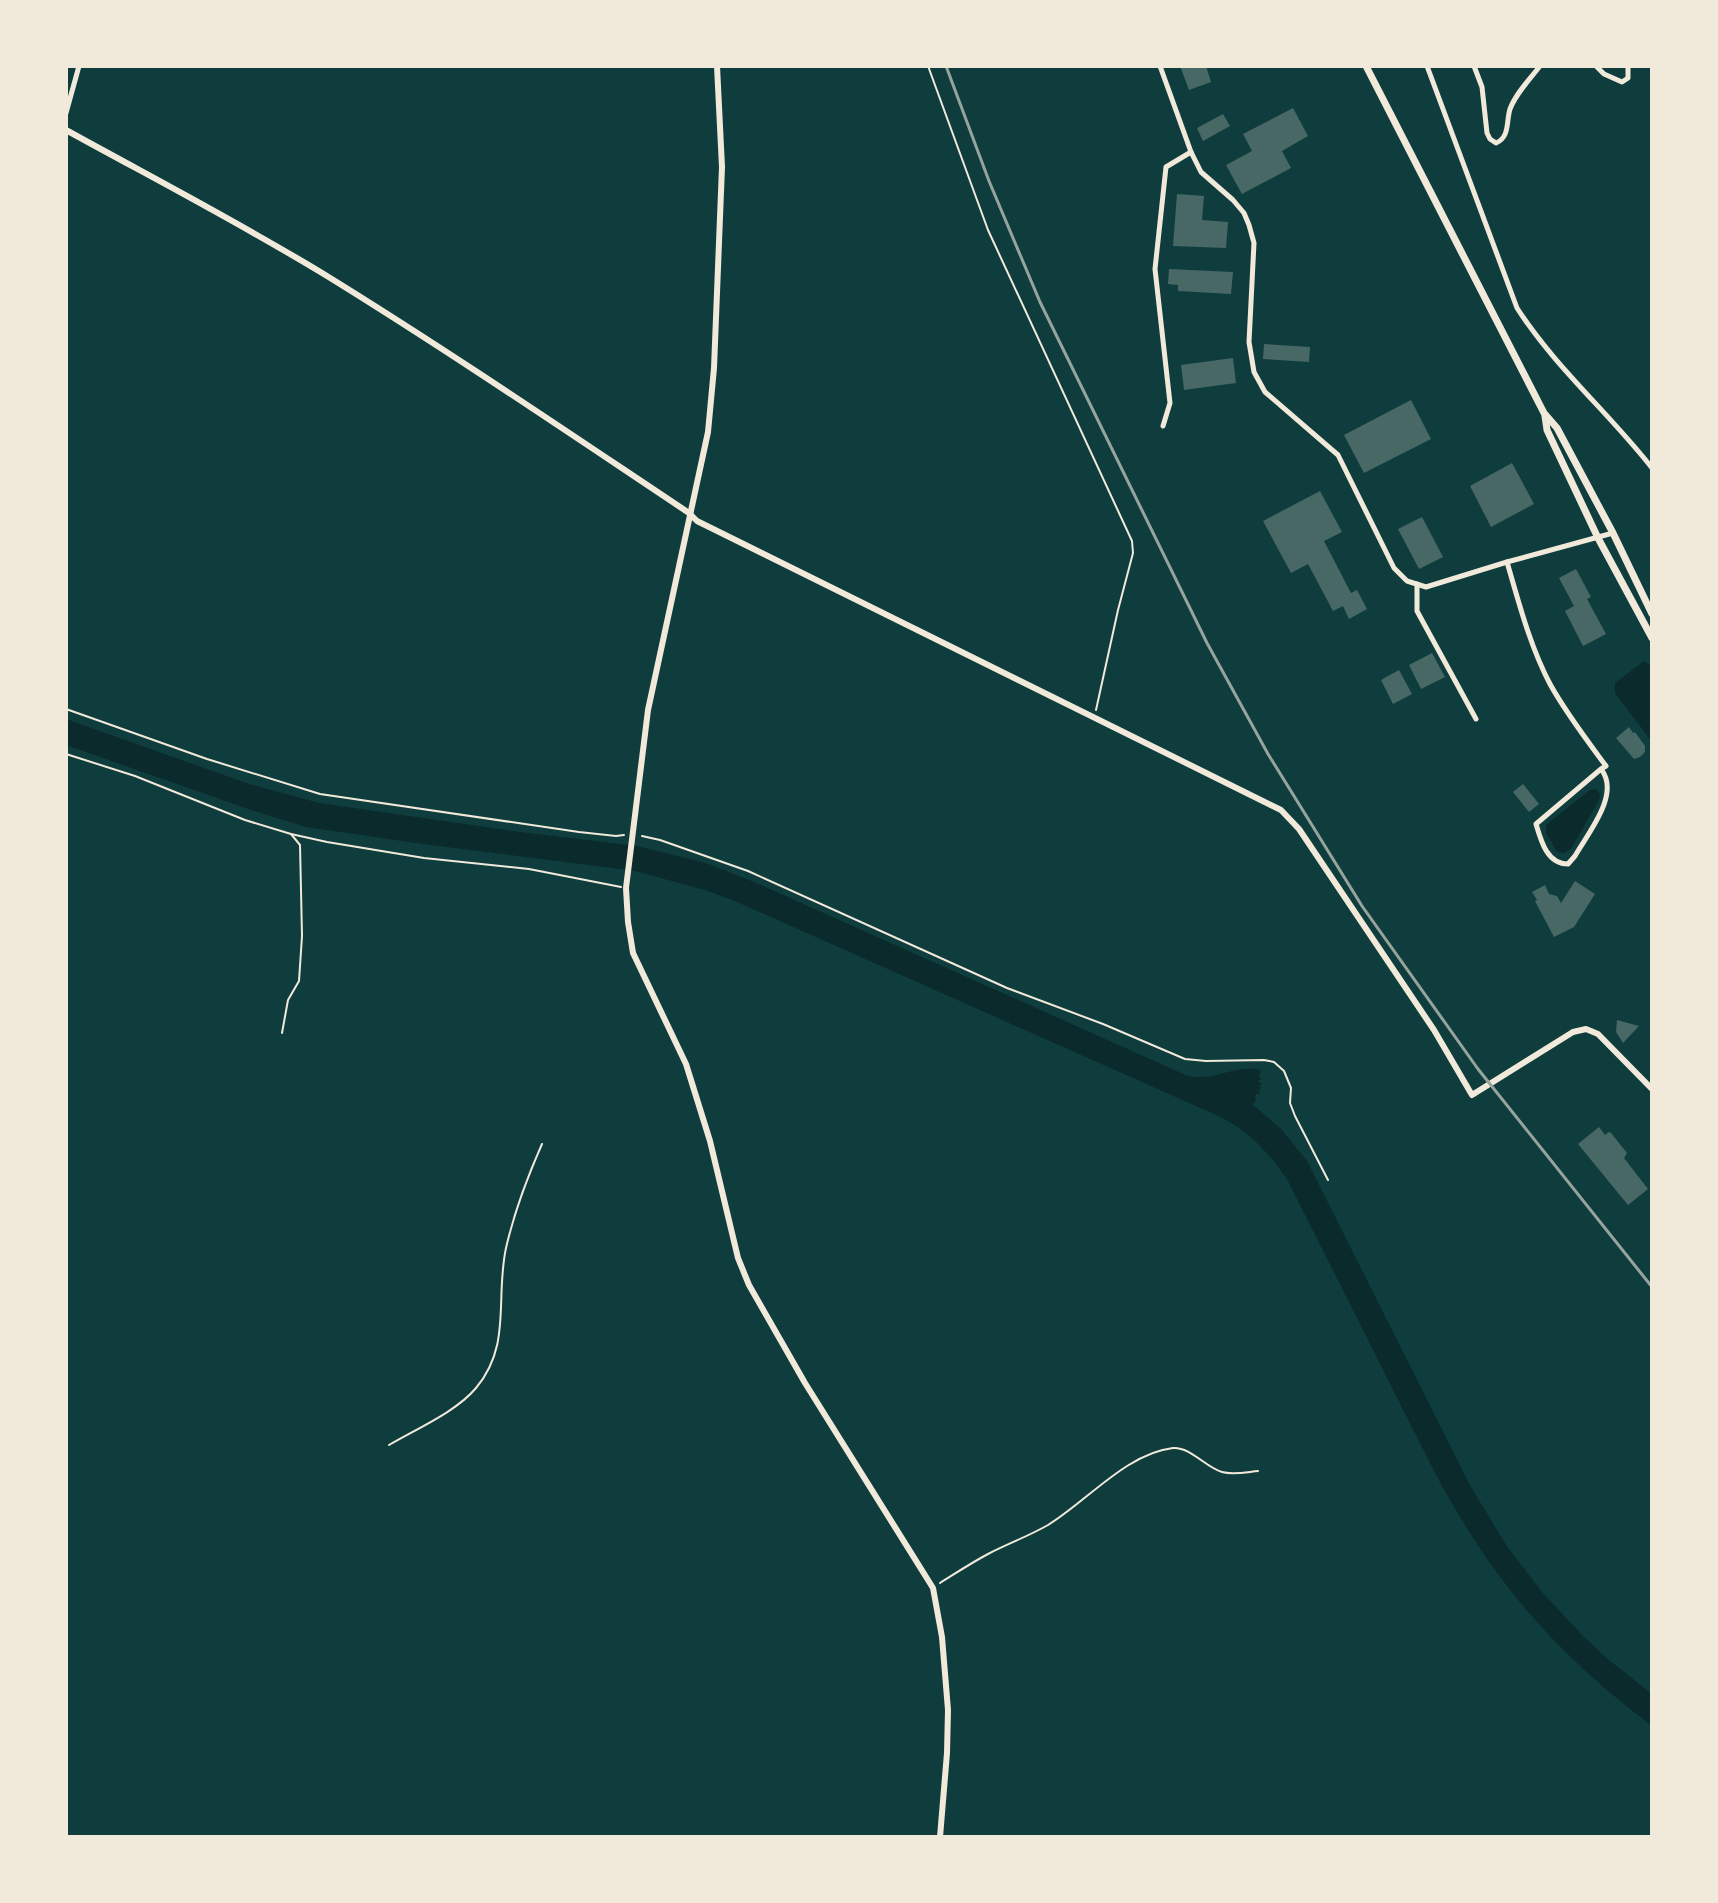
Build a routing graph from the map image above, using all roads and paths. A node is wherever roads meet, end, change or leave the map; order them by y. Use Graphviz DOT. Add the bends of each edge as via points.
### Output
graph roads {
  1 [pos="79,66"];
  2 [pos="717,66"];
  3 [pos="928,66"];
  4 [pos="1160,66"];
  5 [pos="1366,66"];
  6 [pos="1427,66"];
  7 [pos="1474,66"];
  8 [pos="1540,66"];
  9 [pos="1596,66"];
  10 [pos="1628,66"];
  11 [pos="66,113"];
  12 [pos="66,130"];
  13 [pos="1191,152"];
  14 [pos="1544,413"];
  15 [pos="1163,426"];
  16 [pos="1652,468"];
  17 [pos="689,513"];
  18 [pos="1613,533"];
  19 [pos="1598,538"];
  20 [pos="1507,562"];
  21 [pos="1417,584"];
  22 [pos="1652,614"];
  23 [pos="1652,638"];
  24 [pos="66,709"];
  25 [pos="1093,716"];
  26 [pos="1476,719"];
  27 [pos="66,754"];
  28 [pos="1601,769"];
  29 [pos="291,834"];
  30 [pos="632,837"];
  31 [pos="626,888"];
  32 [pos="282,1033"];
  33 [pos="1652,1089"];
  34 [pos="542,1144"];
  35 [pos="1328,1180"];
  36 [pos="389,1445"];
  37 [pos="1258,1471"];
  38 [pos="933,1588"];
  39 [pos="940,1837"];
  1 -- 11 [label="street"];
  2 -- 17 [label="street" via="722,167 714,368 708,432"];
  3 -- 25 [label="path" via="988,230 1132,541"];
  4 -- 13 [label="street"];
  5 -- 14 [label="main road"];
  6 -- 16 [label="street" via="1517,308 1552,356"];
  7 -- 8 [label="street" via="1487,133 1496,143 1508,128 1511,107"];
  9 -- 10 [label="street" via="1622,82 1628,78"];
  12 -- 17 [label="street" via="325,275"];
  13 -- 15 [label="street" via="1166,167 1156,254 1170,403"];
  13 -- 21 [label="street" via="1201,172 1233,200 1249,225 1254,243 1249,342 1254,372 1265,392 1338,455 1394,568"];
  14 -- 18 [label="main road"];
  14 -- 19 [label="main road"];
  17 -- 25 [label="street"];
  17 -- 30 [label="street" via="648,710"];
  18 -- 19 [label="street"];
  18 -- 22 [label="main road"];
  19 -- 20 [label="street"];
  19 -- 23 [label="main road"];
  20 -- 21 [label="street" via="1426,587"];
  20 -- 28 [label="street" via="1550,683 1606,766"];
  21 -- 26 [label="street" via="1417,611"];
  24 -- 30 [label="path" via="320,794"];
  25 -- 33 [label="street" via="1289,817 1472,1095 1586,1029 1598,1034"];
  27 -- 29 [label="path"];
  28 -- 28 [label="street" via="1536,824 1550,857 1559,864 1568,864 1575,856 1606,801 1608,777"];
  29 -- 31 [label="path"];
  29 -- 32 [label="path" via="300,845 302,936 299,981 288,1000"];
  30 -- 31 [label="street"];
  30 -- 35 [label="path" via="660,840 748,871 1019,993 1185,1059 1274,1062 1284,1071 1295,1116"];
  31 -- 38 [label="street" via="633,953 686,1064 749,1285"];
  34 -- 36 [label="path" via="506,1251 499,1340 489,1371 458,1405"];
  37 -- 38 [label="path" via="1220,1471 1175,1448 1158,1452 1129,1465 1047,1526"];
  38 -- 39 [label="street" via="948,1710"];
}
